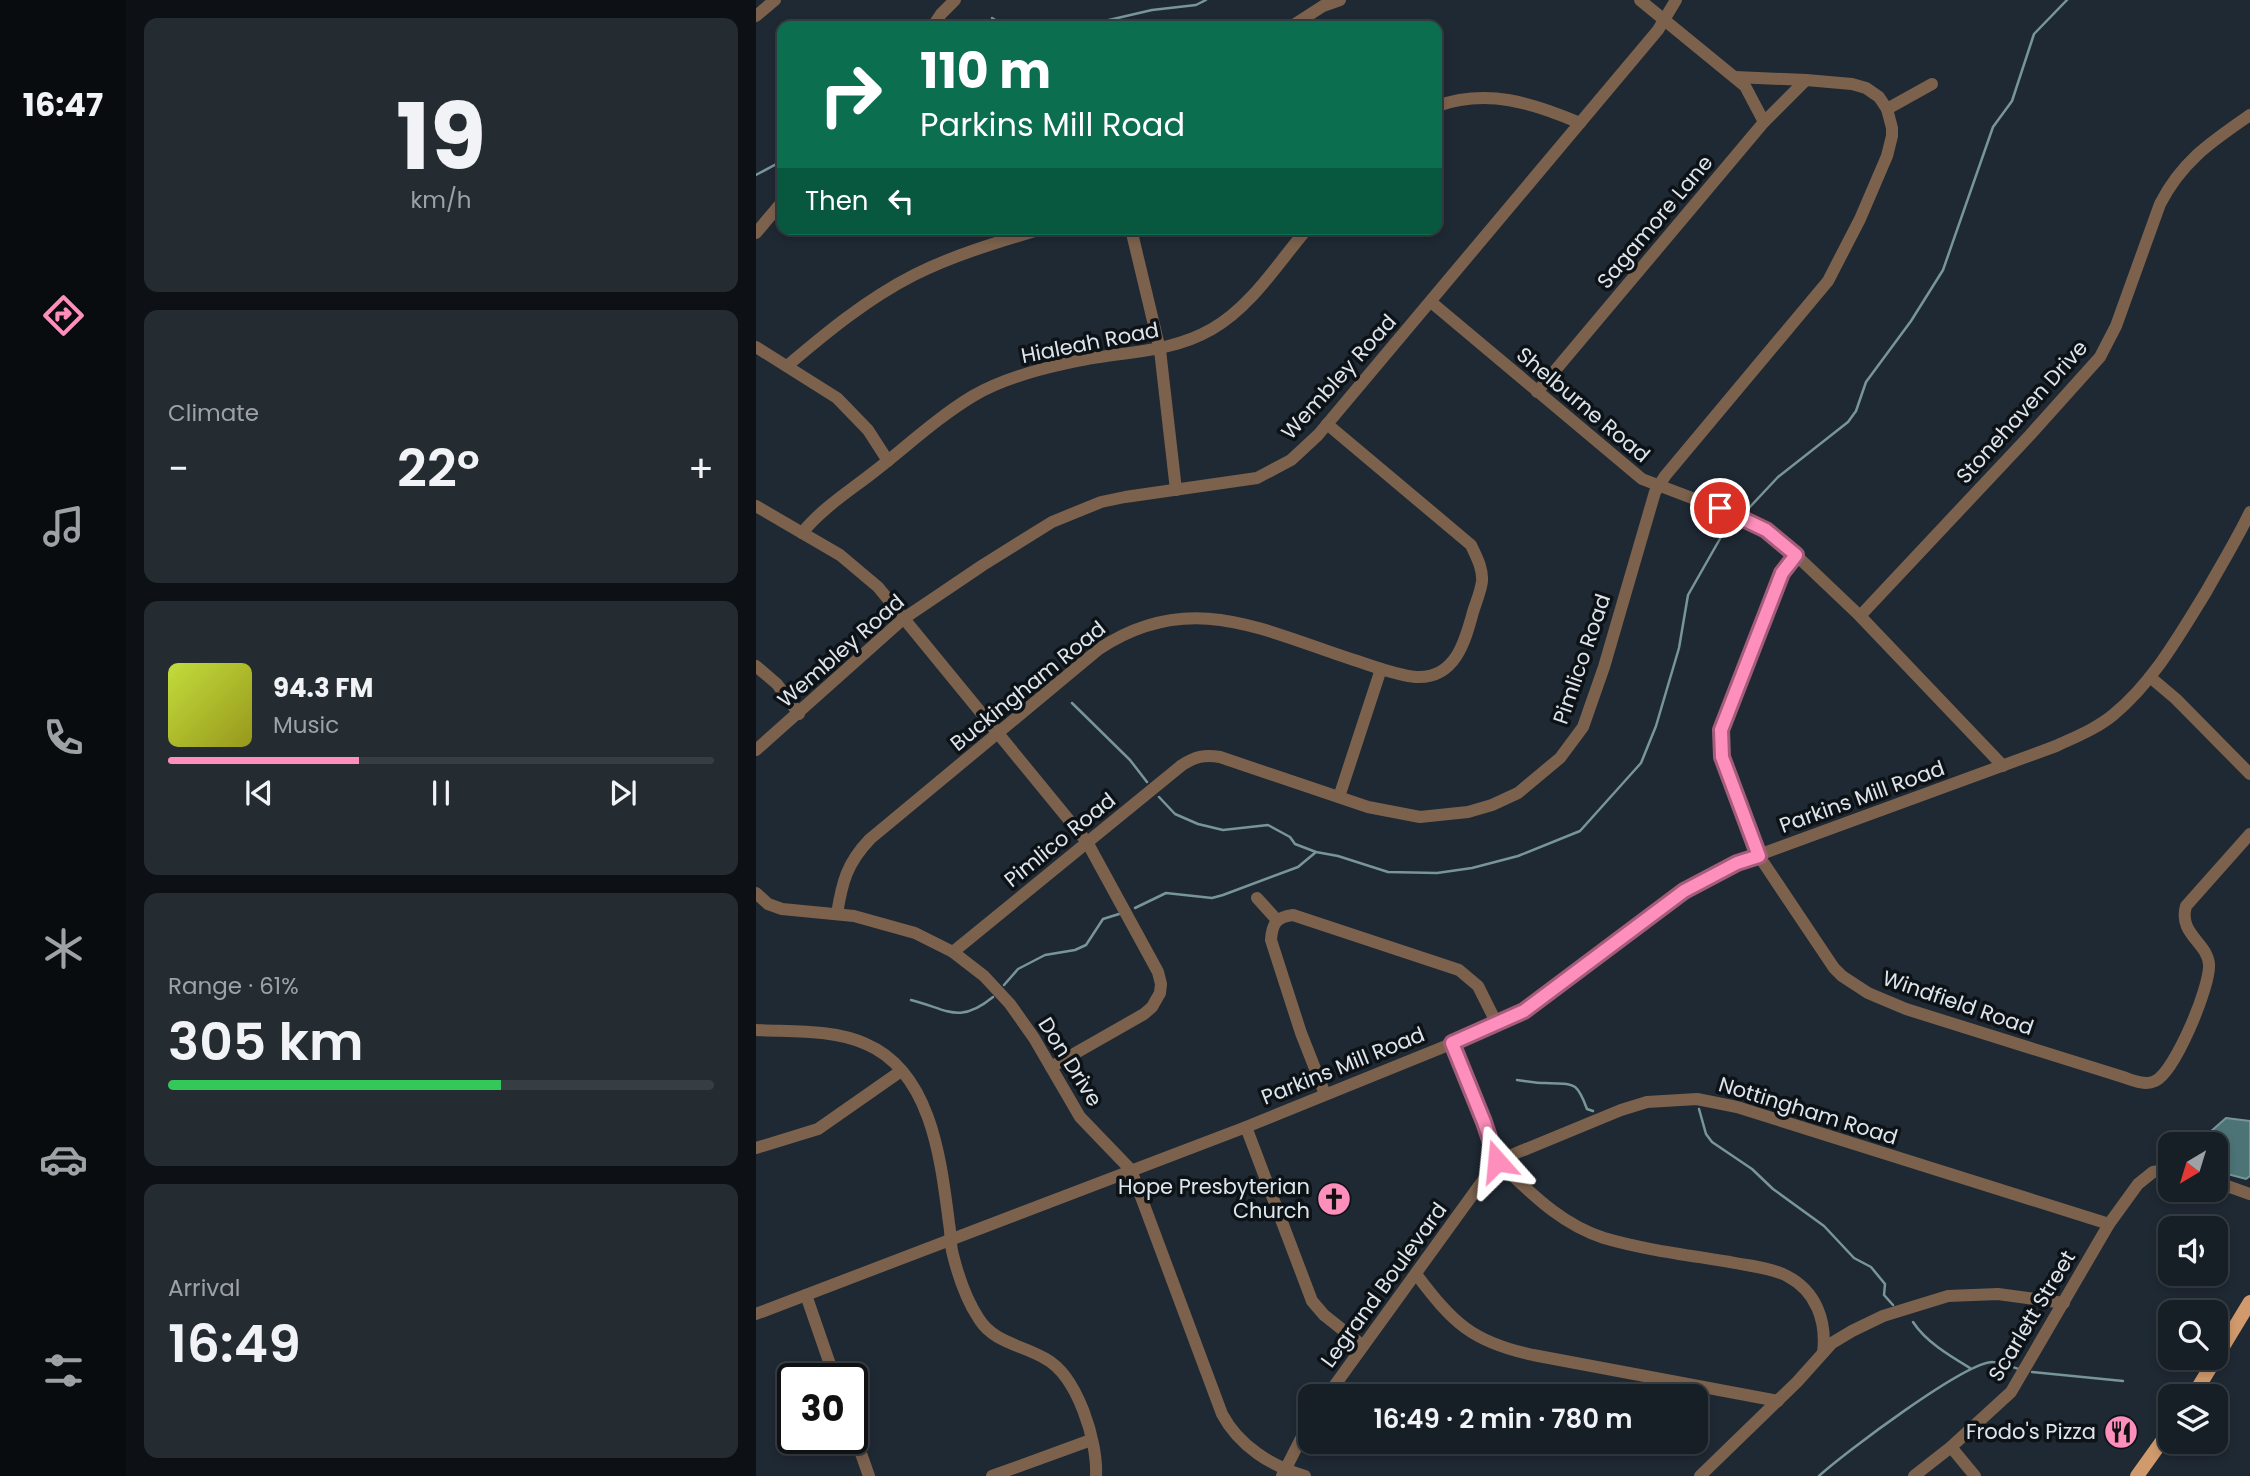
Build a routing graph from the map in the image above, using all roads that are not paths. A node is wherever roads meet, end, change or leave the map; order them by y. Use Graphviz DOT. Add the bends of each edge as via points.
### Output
graph roads {
  1 [pos="775,0"];
  2 [pos="955,0"];
  3 [pos="1340,0"];
  4 [pos="1640,0"];
  5 [pos="1676,0"];
  6 [pos="756,16"];
  7 [pos="936,21"];
  8 [pos="1299,21"];
  9 [pos="1664,21"];
  10 [pos="1735,77"];
  11 [pos="1806,80"];
  12 [pos="1933,84"];
  13 [pos="1442,105"];
  14 [pos="1887,109"];
  15 [pos="2250,115"];
  16 [pos="1764,122"];
  17 [pos="1580,123"];
  18 [pos="777,208"];
  19 [pos="756,233"];
  20 [pos="1023,235"];
  21 [pos="1132,235"];
  22 [pos="1302,235"];
  23 [pos="1431,302"];
  24 [pos="756,347"];
  25 [pos="1160,350"];
  26 [pos="787,366"];
  27 [pos="1537,392"];
  28 [pos="1327,424"];
  29 [pos="888,461"];
  30 [pos="1659,485"];
  31 [pos="1176,490"];
  32 [pos="756,506"];
  33 [pos="2250,512"];
  34 [pos="802,533"];
  35 [pos="1796,555"];
  36 [pos="1860,616"];
  37 [pos="903,619"];
  38 [pos="756,666"];
  39 [pos="1381,669"];
  40 [pos="2150,677"];
  41 [pos="799,713"];
  42 [pos="997,733"];
  43 [pos="756,750"];
  44 [pos="2003,766"];
  45 [pos="2250,774"];
  46 [pos="1339,797"];
  47 [pos="2250,834"];
  48 [pos="1087,842"];
  49 [pos="1759,856"];
  50 [pos="756,893"];
  51 [pos="1257,898"];
  52 [pos="837,914"];
  53 [pos="1277,920"];
  54 [pos="953,951"];
  55 [pos="1497,1024"];
  56 [pos="756,1030"];
  57 [pos="1452,1043"];
  58 [pos="1051,1067"];
  59 [pos="901,1071"];
  60 [pos="1325,1094"];
  61 [pos="1246,1127"];
  62 [pos="756,1148"];
  63 [pos="1497,1161"];
  64 [pos="1131,1170"];
  65 [pos="2158,1170"];
  66 [pos="2228,1186"];
  67 [pos="2250,1194"];
  68 [pos="2109,1224"];
  69 [pos="951,1239"];
  70 [pos="1416,1274"];
  71 [pos="806,1295"];
  72 [pos="2250,1302"];
  73 [pos="2064,1303"];
  74 [pos="756,1314"];
  75 [pos="1363,1346"];
  76 [pos="1823,1353"];
  77 [pos="829,1363"];
  78 [pos="1336,1384"];
  79 [pos="2200,1384"];
  80 [pos="1778,1401"];
  81 [pos="1091,1440"];
  82 [pos="1298,1444"];
  83 [pos="1951,1447"];
  84 [pos="2158,1447"];
  85 [pos="861,1454"];
  86 [pos="1283,1473"];
  87 [pos="869,1476"];
  88 [pos="992,1476"];
  89 [pos="1096,1476"];
  90 [pos="1305,1476"];
  91 [pos="1700,1476"];
  92 [pos="1914,1476"];
  93 [pos="1975,1476"];
  94 [pos="2137,1476"];
  1 -- 6 [label="street"];
  2 -- 7 [label="street"];
  3 -- 8 [label="street"];
  4 -- 9 [label="street"];
  5 -- 9 [label="street, Wembley Road"];
  9 -- 10 [label="street"];
  9 -- 17 [label="street, Wembley Road"];
  10 -- 11 [label="street"];
  10 -- 16 [label="street" via="1750,93"];
  11 -- 14 [label="street" via="1866,88"];
  11 -- 16 [label="street, Sagamore Lane"];
  12 -- 14 [label="street"];
  13 -- 17 [label="street" via="1471,98 1511,99"];
  14 -- 30 [label="street, Pimlico Road" via="1892,128 1886,156 1828,281"];
  15 -- 36 [label="street, Stonehaven Drive" via="2202,149 2169,186 2109,343 2094,364"];
  16 -- 27 [label="street, Sagamore Lane"];
  17 -- 23 [label="street, Wembley Road"];
  18 -- 19 [label="street"];
  20 -- 26 [label="street" via="916,274 867,302"];
  21 -- 25 [label="street"];
  22 -- 25 [label="street, Hialeah Road" via="1236,312 1211,330"];
  23 -- 27 [label="street, Shelburne Road"];
  23 -- 28 [label="street, Wembley Road"];
  24 -- 26 [label="street"];
  25 -- 29 [label="street, Hialeah Road" via="1073,361 1006,380 951,411"];
  25 -- 31 [label="street"];
  26 -- 29 [label="street" via="851,410"];
  27 -- 30 [label="street, Shelburne Road" via="1642,479"];
  28 -- 31 [label="street, Wembley Road" via="1305,448 1271,472 1234,483"];
  28 -- 39 [label="street, Buckingham Road" via="1461,535 1471,545 1481,570 1465,642 1454,660 1425,677"];
  29 -- 34 [label="street, Hialeah Road"];
  30 -- 35 [label="street, Shelburne Road" via="1750,520"];
  30 -- 46 [label="street, Pimlico Road" via="1651,499 1588,715 1577,737 1554,764 1509,797 1445,816 1392,813"];
  31 -- 37 [label="street, Wembley Road" via="1101,502 1060,518"];
  32 -- 34 [label="street"];
  33 -- 40 [label="street, Parkins Mill Road" via="2191,617"];
  34 -- 37 [label="street" via="859,569"];
  35 -- 36 [label="street, Shelburne Road"];
  35 -- 49 [label="street, Windfield Road" via="1782,573 1721,730 1722,757"];
  36 -- 44 [label="street, Shelburne Road"];
  37 -- 41 [label="street, Wembley Road"];
  37 -- 42 [label="street"];
  38 -- 41 [label="street"];
  39 -- 42 [label="street, Buckingham Road" via="1225,620 1168,619 1129,631 1099,649"];
  39 -- 46 [label="street"];
  40 -- 44 [label="street, Parkins Mill Road" via="2119,709 2092,728"];
  40 -- 45 [label="street"];
  41 -- 43 [label="street, Wembley Road"];
  42 -- 48 [label="street"];
  42 -- 52 [label="street, Buckingham Road" via="858,851 846,871"];
  44 -- 49 [label="street, Parkins Mill Road"];
  46 -- 48 [label="street, Pimlico Road" via="1220,757 1202,756 1182,765"];
  47 -- 49 [label="street, Windfield Road" via="2186,906 2187,927 2208,958 2209,974 2178,1053 2166,1072 2148,1083 1906,1009 1855,986 1834,968"];
  48 -- 54 [label="street, Pimlico Road"];
  48 -- 58 [label="street" via="1158,972 1160,993 1144,1014"];
  49 -- 55 [label="street, Parkins Mill Road" via="1684,891 1524,1011"];
  50 -- 52 [label="street, Don Drive" via="782,909"];
  51 -- 53 [label="street"];
  52 -- 54 [label="street, Don Drive" via="897,926"];
  53 -- 55 [label="street" via="1293,915 1459,970 1478,986"];
  53 -- 60 [label="street" via="1271,940 1279,970"];
  54 -- 58 [label="street, Don Drive" via="1010,1004"];
  55 -- 57 [label="street, Parkins Mill Road"];
  56 -- 59 [label="street" via="826,1034 858,1041 876,1049"];
  57 -- 60 [label="street, Parkins Mill Road"];
  57 -- 63 [label="street"];
  58 -- 64 [label="street, Don Drive" via="1080,1117"];
  59 -- 62 [label="street" via="818,1129"];
  59 -- 69 [label="street" via="918,1096 935,1144"];
  60 -- 61 [label="street, Parkins Mill Road"];
  61 -- 64 [label="street, Parkins Mill Road"];
  61 -- 75 [label="street" via="1312,1301"];
  63 -- 68 [label="street, Nottingham Road" via="1621,1110 1647,1102 1697,1099 1737,1107"];
  63 -- 70 [label="street, Legrand Boulevard"];
  63 -- 76 [label="street" via="1563,1219 1595,1234 1785,1274 1815,1302 1824,1328"];
  64 -- 69 [label="street, Parkins Mill Road"];
  64 -- 86 [label="street, Don Drive" via="1222,1414 1243,1442"];
  65 -- 68 [label="street, Scarlett Street" via="2138,1184"];
  66 -- 67 [label="street"];
  68 -- 73 [label="street, Scarlett Street"];
  69 -- 71 [label="street, Parkins Mill Road"];
  69 -- 81 [label="street" via="952,1253 978,1318 999,1339 1048,1360 1066,1376"];
  70 -- 75 [label="street, Legrand Boulevard"];
  70 -- 80 [label="street" via="1457,1323 1496,1346"];
  71 -- 74 [label="street, Parkins Mill Road"];
  71 -- 77 [label="street"];
  72 -- 79 [label="main road"];
  73 -- 76 [label="street" via="1998,1294 1936,1298 1852,1331"];
  73 -- 83 [label="street, Scarlett Street" via="2011,1392"];
  75 -- 78 [label="street, Legrand Boulevard"];
  76 -- 80 [label="street"];
  80 -- 91 [label="street"];
  81 -- 88 [label="street"];
  81 -- 89 [label="street"];
  82 -- 86 [label="street"];
  83 -- 92 [label="street, Scarlett Street"];
  83 -- 93 [label="street"];
  84 -- 94 [label="main road"];
  85 -- 87 [label="street"];
  86 -- 90 [label="street, Don Drive"];
}
